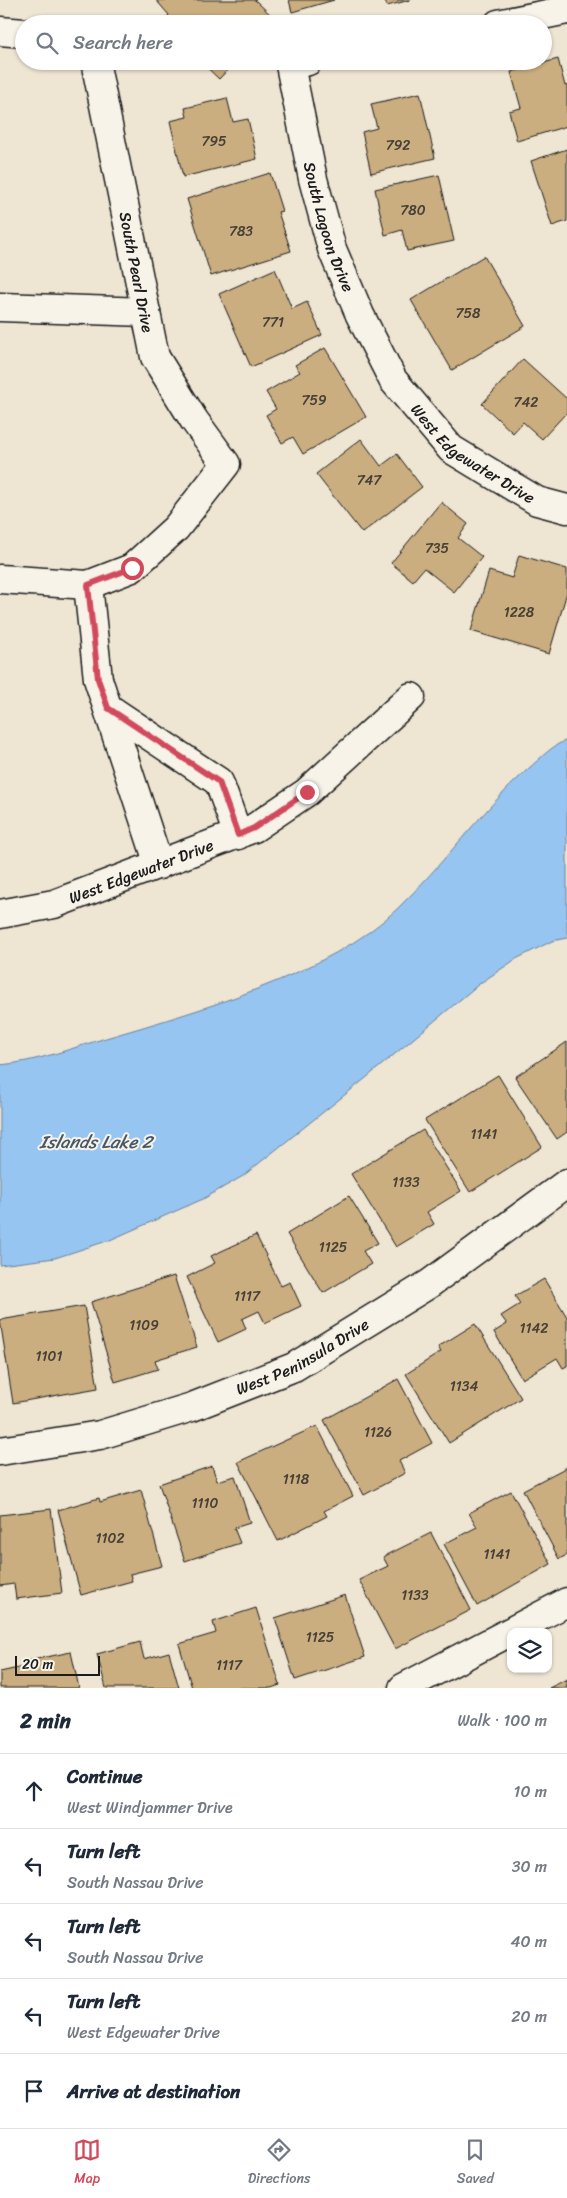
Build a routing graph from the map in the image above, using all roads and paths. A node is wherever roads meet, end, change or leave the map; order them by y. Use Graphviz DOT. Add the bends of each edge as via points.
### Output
graph roads {
  1 [pos="567,10"];
  2 [pos="542,15"];
  3 [pos="0,31"];
  4 [pos="15,32"];
  5 [pos="97,70"];
  6 [pos="300,70"];
  7 [pos="0,307"];
  8 [pos="146,312"];
  9 [pos="393,380"];
  10 [pos="567,509"];
  11 [pos="0,579"];
  12 [pos="88,585"];
  13 [pos="411,697"];
  14 [pos="108,708"];
  15 [pos="238,835"];
  16 [pos="158,865"];
  17 [pos="0,914"];
  18 [pos="567,1183"];
  19 [pos="0,1451"];
  20 [pos="567,1602"];
  21 [pos="403,1688"];
  1 -- 2 [label="street"];
  3 -- 4 [label="street"];
  5 -- 8 [label="street, South Pearl Drive"];
  6 -- 9 [label="street, South Lagoon Drive" via="313,179 332,249"];
  7 -- 8 [label="street"];
  8 -- 12 [label="street, South Pearl Drive" via="154,357 226,464 176,528 132,568"];
  9 -- 10 [label="street, West Edgewater Drive" via="451,449 537,501"];
  11 -- 12 [label="street"];
  12 -- 14 [label="street" via="98,679"];
  13 -- 15 [label="street, West Edgewater Drive" via="307,792 254,828"];
  14 -- 15 [label="street" via="219,782"];
  14 -- 16 [label="street"];
  15 -- 16 [label="street, West Edgewater Drive"];
  16 -- 17 [label="street, West Edgewater Drive" via="54,904"];
  18 -- 19 [label="street, West Peninsula Drive" via="429,1284 294,1367 192,1407 100,1436"];
  20 -- 21 [label="street"];
}
